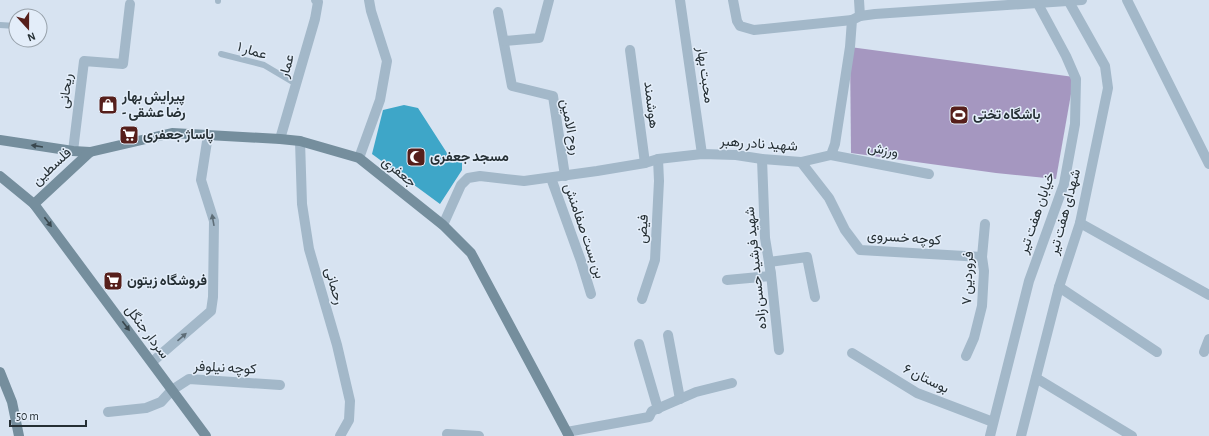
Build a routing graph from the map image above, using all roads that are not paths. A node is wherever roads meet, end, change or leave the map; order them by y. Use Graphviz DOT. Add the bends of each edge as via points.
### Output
graph roads {
  1 [pos="316,0"];
  2 [pos="369,0"];
  3 [pos="550,0"];
  4 [pos="680,0"];
  5 [pos="733,0"];
  6 [pos="859,0"];
  7 [pos="1082,0"];
  8 [pos="1127,0"];
  9 [pos="1069,1"];
  10 [pos="130,4"];
  11 [pos="1038,4"];
  12 [pos="498,12"];
  13 [pos="856,18"];
  14 [pos="504,41"];
  15 [pos="630,50"];
  16 [pos="222,54"];
  17 [pos="296,84"];
  18 [pos="208,135"];
  19 [pos="280,139"];
  20 [pos="0,140"];
  21 [pos="300,141"];
  22 [pos="73,151"];
  23 [pos="90,152"];
  24 [pos="702,154"];
  25 [pos="831,155"];
  26 [pos="359,158"];
  27 [pos="658,159"];
  28 [pos="762,159"];
  29 [pos="800,162"];
  30 [pos="644,163"];
  31 [pos="1209,164"];
  32 [pos="929,174"];
  33 [pos="0,176"];
  34 [pos="565,176"];
  35 [pos="551,178"];
  36 [pos="34,204"];
  37 [pos="1080,223"];
  38 [pos="985,224"];
  39 [pos="443,225"];
  40 [pos="982,257"];
  41 [pos="769,262"];
  42 [pos="771,276"];
  43 [pos="727,280"];
  44 [pos="1059,287"];
  45 [pos="591,294"];
  46 [pos="1209,295"];
  47 [pos="815,298"];
  48 [pos="642,299"];
  49 [pos="668,336"];
  50 [pos="1209,339"];
  51 [pos="639,344"];
  52 [pos="779,350"];
  53 [pos="1157,352"];
  54 [pos="1204,352"];
  55 [pos="852,353"];
  56 [pos="966,356"];
  57 [pos="152,362"];
  58 [pos="0,372"];
  59 [pos="1036,378"];
  60 [pos="732,383"];
  61 [pos="280,385"];
  62 [pos="172,390"];
  63 [pos="680,399"];
  64 [pos="658,409"];
  65 [pos="108,412"];
  66 [pos="993,422"];
  67 [pos="447,434"];
  68 [pos="568,434"];
  69 [pos="19,436"];
  70 [pos="206,436"];
  71 [pos="340,436"];
  72 [pos="479,436"];
  73 [pos="990,436"];
  74 [pos="1021,436"];
  75 [pos="1132,436"];
  1 -- 17 [label="street, عمار" via="318,2 315,19"];
  2 -- 26 [label="street" via="387,61 380,100"];
  3 -- 14 [label="street" via="539,38"];
  4 -- 24 [label="street, محبت بهار"];
  5 -- 13 [label="street" via="740,26 754,30"];
  6 -- 13 [label="street"];
  7 -- 9 [label="street"];
  8 -- 31 [label="street"];
  9 -- 11 [label="street"];
  9 -- 37 [label="street, شهدای هفت تیر" via="1105,66 1108,88"];
  10 -- 22 [label="street, ریحانی" via="123,64 84,61"];
  11 -- 13 [label="street" via="875,14"];
  11 -- 66 [label="street, خیابان هفت تیر" via="1076,79 1075,124 1064,184 1029,281"];
  12 -- 14 [label="street, روح الامین"];
  13 -- 25 [label="street" via="836,144"];
  14 -- 34 [label="street, روح الامین" via="512,86 553,96"];
  15 -- 30 [label="street, هوشمند"];
  16 -- 17 [label="lane, عمار ۱" via="264,65"];
  17 -- 19 [label="street, عمار"];
  18 -- 19 [label="main road, جعفری"];
  18 -- 23 [label="main road, جعفری" via="172,133"];
  57 -- 18 [label="street, one-way" via="211,311 214,221 202,180"];
  19 -- 21 [label="main road, جعفری"];
  22 -- 20 [label="main road, one-way"];
  21 -- 26 [label="main road, جعفری"];
  21 -- 71 [label="street, رحمانی" via="302,204 309,249 350,401 349,420"];
  22 -- 23 [label="main road"];
  23 -- 36 [label="main road, فلسطین"];
  24 -- 27 [label="street, شهید نادر رهبر"];
  24 -- 28 [label="street, شهید نادر رهبر"];
  25 -- 29 [label="street, شهید نادر رهبر"];
  25 -- 32 [label="street, ورزش"];
  26 -- 39 [label="main road, جعفری"];
  27 -- 30 [label="street, شهید نادر رهبر"];
  27 -- 48 [label="street, فیض" via="655,260"];
  28 -- 29 [label="street, شهید نادر رهبر"];
  28 -- 41 [label="street, شهید فرشید حسن زاده" via="765,238"];
  29 -- 40 [label="street, کوچه خسروی" via="829,198 845,230 860,250"];
  30 -- 34 [label="street, شهید نادر رهبر"];
  33 -- 36 [label="main road, سردار جنگل"];
  34 -- 35 [label="street, شهید نادر رهبر"];
  35 -- 39 [label="street, شهید نادر رهبر" via="524,181 480,176 468,178 461,185"];
  35 -- 45 [label="street, بن بست صفامنش"];
  36 -- 57 [label="main road, سردار جنگل, one-way"];
  37 -- 44 [label="street, شهدای هفت تیر"];
  37 -- 46 [label="street"];
  38 -- 40 [label="street, فروردین ۷"];
  39 -- 68 [label="main road, جعفری" via="471,253"];
  40 -- 56 [label="street, فروردین ۷" via="982,306 974,338"];
  41 -- 42 [label="street, شهید فرشید حسن زاده"];
  41 -- 47 [label="street" via="807,257"];
  42 -- 43 [label="street"];
  42 -- 52 [label="street, شهید فرشید حسن زاده"];
  44 -- 53 [label="street"];
  44 -- 59 [label="street, شهدای هفت تیر"];
  49 -- 63 [label="street"];
  50 -- 54 [label="street"];
  51 -- 64 [label="street"];
  55 -- 66 [label="street, بوستان ۶" via="917,393"];
  57 -- 62 [label="main road, سردار جنگل"];
  58 -- 69 [label="main road" via="12,402"];
  59 -- 74 [label="street, شهدای هفت تیر"];
  59 -- 75 [label="street"];
  60 -- 63 [label="street"];
  61 -- 62 [label="street, کوچه نیلوفر" via="189,379"];
  62 -- 65 [label="street, کوچه نیلوفر" via="161,402 146,408"];
  62 -- 70 [label="main road, سردار جنگل"];
  63 -- 64 [label="street"];
  64 -- 68 [label="street" via="652,411 649,417"];
  66 -- 73 [label="street, خیابان هفت تیر"];
  67 -- 72 [label="street"];
}
